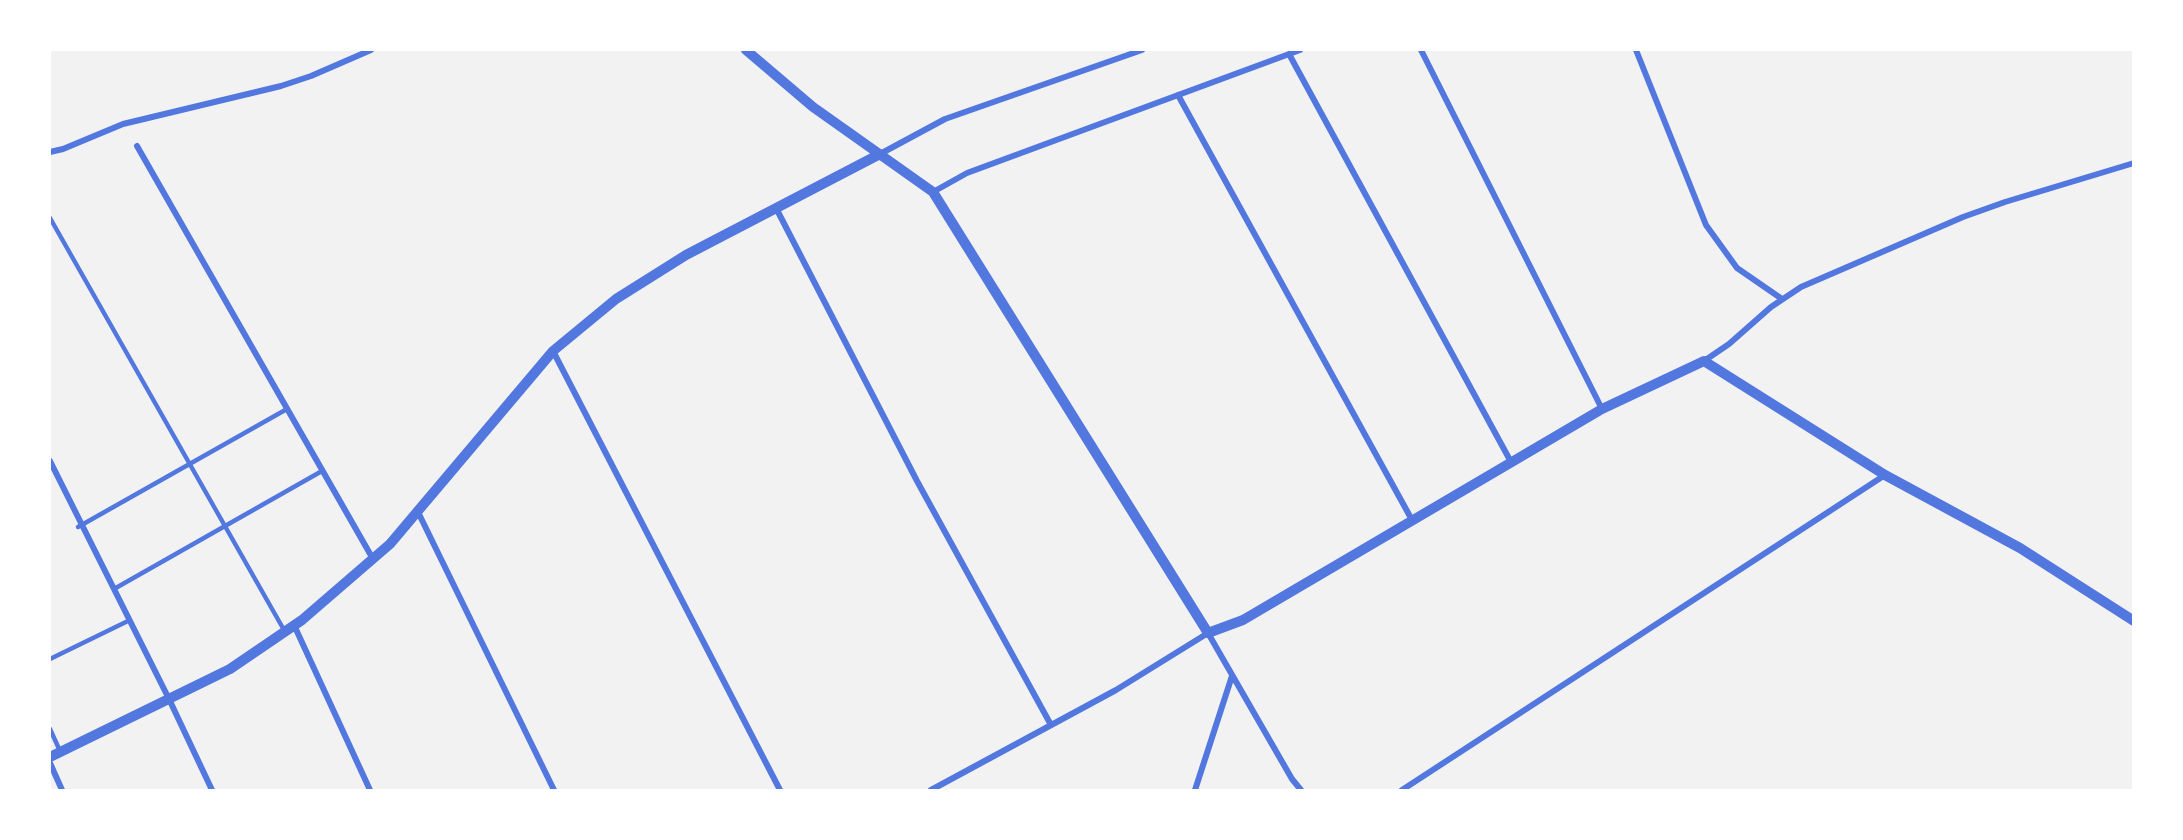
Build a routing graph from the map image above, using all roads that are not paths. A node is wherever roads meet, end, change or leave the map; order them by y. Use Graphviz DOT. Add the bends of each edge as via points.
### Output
graph roads {
  1 [pos="371,50"];
  2 [pos="746,50"];
  3 [pos="1142,50"];
  4 [pos="1300,50"];
  5 [pos="1421,50"];
  6 [pos="1636,50"];
  7 [pos="1289,54"];
  8 [pos="1178,95"];
  9 [pos="137,146"];
  10 [pos="50,152"];
  11 [pos="880,154"];
  12 [pos="2133,163"];
  13 [pos="933,192"];
  14 [pos="776,208"];
  15 [pos="50,218"];
  16 [pos="1782,299"];
  17 [pos="553,351"];
  18 [pos="1704,361"];
  19 [pos="287,408"];
  20 [pos="1602,409"];
  21 [pos="50,461"];
  22 [pos="1511,462"];
  23 [pos="190,464"];
  24 [pos="322,471"];
  25 [pos="1885,475"];
  26 [pos="418,512"];
  27 [pos="1412,520"];
  28 [pos="79,526"];
  29 [pos="225,526"];
  30 [pos="373,559"];
  31 [pos="114,589"];
  32 [pos="130,620"];
  33 [pos="2133,621"];
  34 [pos="294,625"];
  35 [pos="285,632"];
  36 [pos="1208,633"];
  37 [pos="50,659"];
  38 [pos="1232,676"];
  39 [pos="169,699"];
  40 [pos="1051,725"];
  41 [pos="50,729"];
  42 [pos="61,752"];
  43 [pos="50,758"];
  44 [pos="50,763"];
  45 [pos="62,790"];
  46 [pos="212,790"];
  47 [pos="370,790"];
  48 [pos="554,790"];
  49 [pos="780,790"];
  50 [pos="931,790"];
  51 [pos="1195,790"];
  52 [pos="1301,790"];
  53 [pos="1402,790"];
  1 -- 10 [label="street" via="281,86 123,124"];
  2 -- 11 [label="street" via="813,107"];
  3 -- 11 [label="street" via="945,119"];
  4 -- 7 [label="street"];
  5 -- 20 [label="street"];
  6 -- 16 [label="street" via="1706,225 1737,268"];
  7 -- 8 [label="street"];
  7 -- 22 [label="street"];
  8 -- 13 [label="street" via="967,173"];
  8 -- 27 [label="street"];
  9 -- 19 [label="street"];
  11 -- 13 [label="street"];
  11 -- 14 [label="street"];
  12 -- 16 [label="street" via="1964,217 1801,287"];
  13 -- 36 [label="street"];
  14 -- 17 [label="street" via="686,255 616,299"];
  14 -- 40 [label="street" via="917,481"];
  15 -- 23 [label="lane"];
  16 -- 18 [label="street"];
  17 -- 26 [label="street"];
  17 -- 49 [label="street"];
  18 -- 20 [label="street"];
  18 -- 25 [label="street"];
  19 -- 23 [label="lane"];
  19 -- 24 [label="street"];
  20 -- 22 [label="street"];
  21 -- 28 [label="street"];
  22 -- 27 [label="street"];
  23 -- 28 [label="lane"];
  23 -- 29 [label="lane"];
  24 -- 29 [label="lane"];
  24 -- 30 [label="street"];
  25 -- 33 [label="street" via="2020,548"];
  25 -- 53 [label="street"];
  26 -- 30 [label="street"];
  26 -- 48 [label="street"];
  27 -- 36 [label="street" via="1243,620"];
  28 -- 31 [label="street"];
  29 -- 31 [label="lane"];
  29 -- 35 [label="lane"];
  30 -- 34 [label="street"];
  31 -- 32 [label="street"];
  32 -- 37 [label="lane"];
  32 -- 39 [label="street"];
  34 -- 35 [label="street"];
  34 -- 47 [label="street"];
  35 -- 39 [label="street" via="230,669"];
  36 -- 38 [label="street"];
  36 -- 40 [label="street"];
  38 -- 51 [label="street"];
  38 -- 52 [label="street"];
  39 -- 42 [label="street"];
  39 -- 46 [label="street"];
  40 -- 50 [label="street"];
  41 -- 42 [label="lane"];
  42 -- 43 [label="street"];
  44 -- 45 [label="street"];
}
